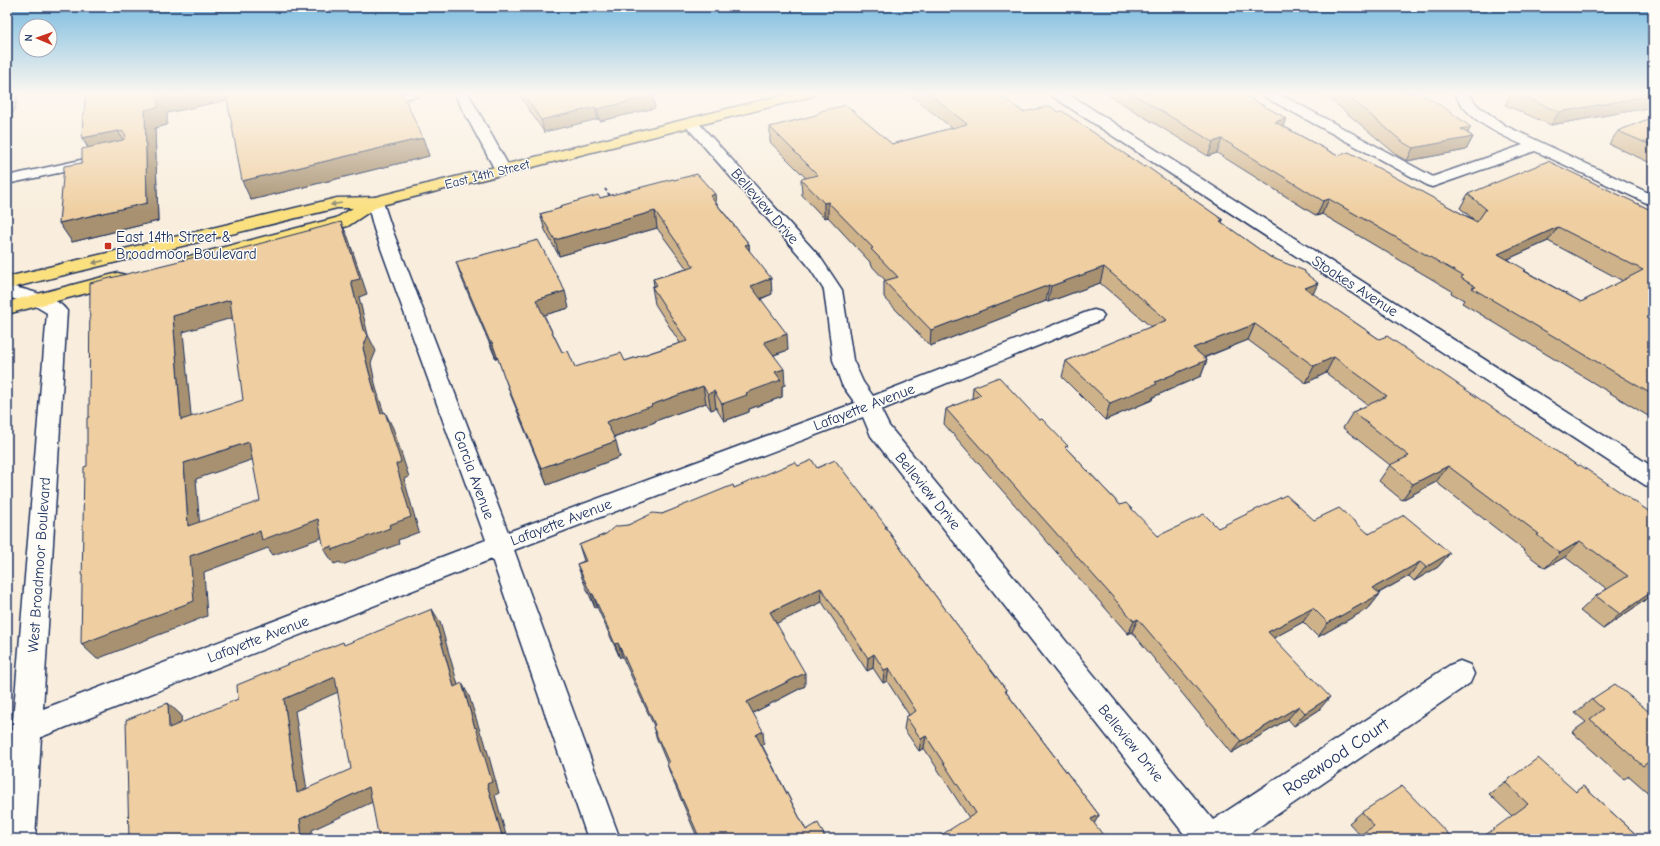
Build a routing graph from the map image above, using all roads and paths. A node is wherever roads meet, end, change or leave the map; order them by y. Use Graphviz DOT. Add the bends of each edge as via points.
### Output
graph roads {
  1 [pos="482,132"];
  2 [pos="654,132"];
  3 [pos="700,132"];
  4 [pos="1118,132"];
  5 [pos="1341,132"];
  6 [pos="1507,132"];
  7 [pos="1535,146"];
  8 [pos="106,158"];
  9 [pos="503,170"];
  10 [pos="7,180"];
  11 [pos="1432,182"];
  12 [pos="605,189"];
  13 [pos="612,199"];
  14 [pos="1653,201"];
  15 [pos="375,202"];
  16 [pos="173,265"];
  17 [pos="136,275"];
  18 [pos="7,283"];
  19 [pos="7,291"];
  20 [pos="39,300"];
  21 [pos="7,308"];
  22 [pos="1094,316"];
  23 [pos="869,406"];
  24 [pos="1653,479"];
  25 [pos="500,545"];
  26 [pos="1460,674"];
  27 [pos="27,729"];
  28 [pos="19,839"];
  29 [pos="604,839"];
  30 [pos="1208,839"];
  31 [pos="1213,839"];
  1 -- 9 [label="street"];
  2 -- 9 [label="main road, East 14th Street"];
  3 -- 23 [label="street, Belleview Drive" via="814,261 833,290 843,360 853,385"];
  4 -- 24 [label="street, Stoakes Avenue"];
  5 -- 11 [label="lane"];
  6 -- 7 [label="street"];
  7 -- 11 [label="street"];
  7 -- 14 [label="street"];
  8 -- 10 [label="lane"];
  9 -- 15 [label="main road, East 14th Street"];
  12 -- 13 [label="path"];
  15 -- 16 [label="main road, East 14th Street" via="342,222"];
  15 -- 18 [label="main road, East 14th Street, one-way" via="337,203"];
  15 -- 25 [label="street, Garcia Avenue"];
  17 -- 20 [label="main road"];
  19 -- 20 [label="street"];
  20 -- 21 [label="main road"];
  20 -- 27 [label="street, West Broadmoor Boulevard" via="57,311"];
  22 -- 23 [label="street, Lafayette Avenue"];
  23 -- 25 [label="street, Lafayette Avenue"];
  23 -- 30 [label="street, Belleview Drive" via="879,430"];
  25 -- 27 [label="street, Lafayette Avenue"];
  25 -- 29 [label="street, Garcia Avenue"];
  26 -- 31 [label="street, Rosewood Court"];
  27 -- 28 [label="street, West Broadmoor Boulevard"];
}
